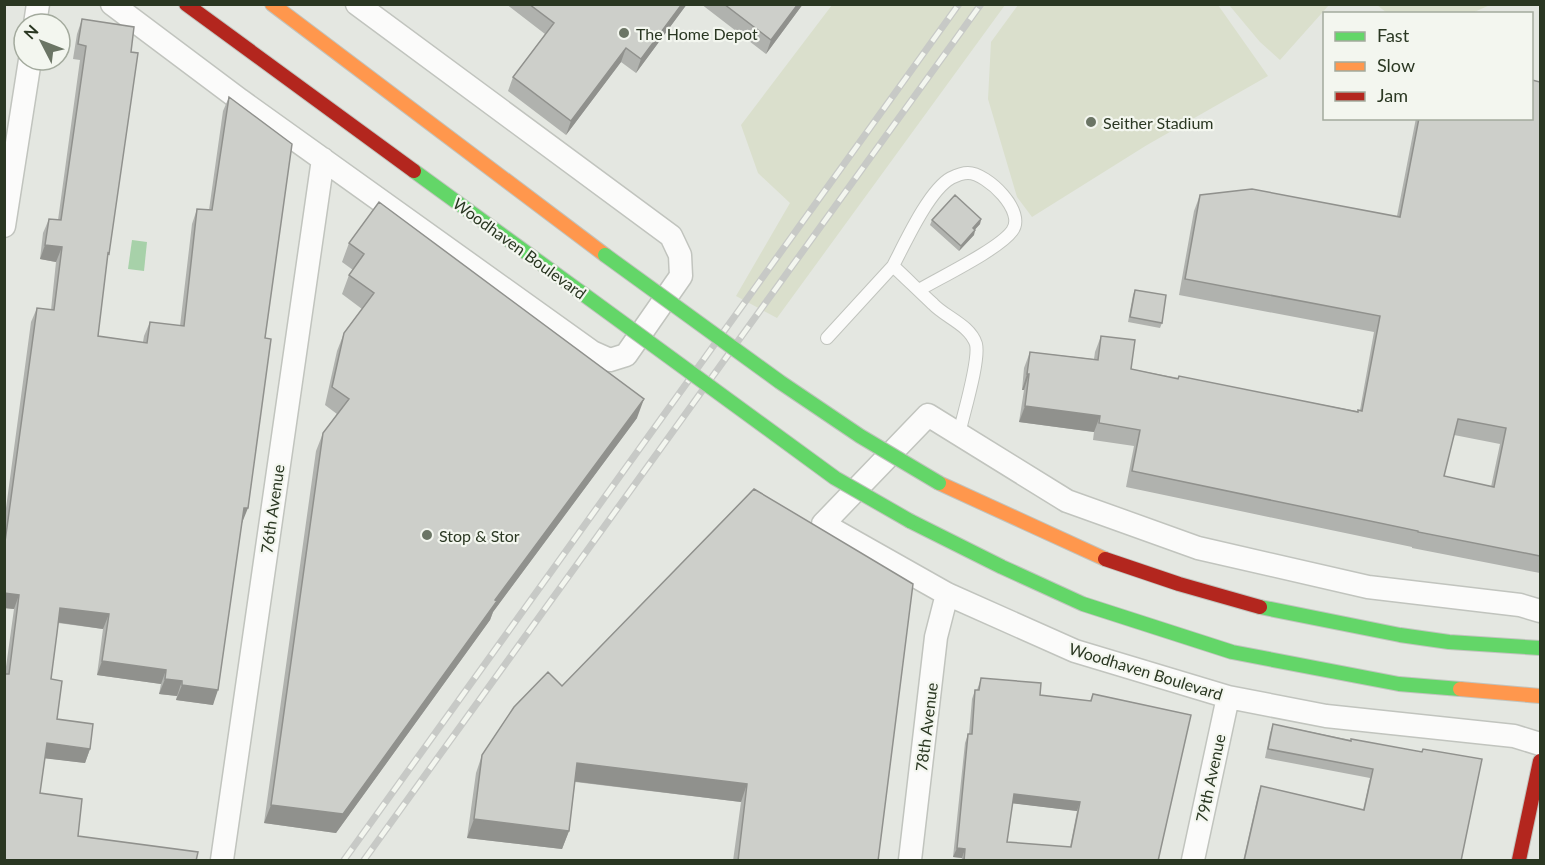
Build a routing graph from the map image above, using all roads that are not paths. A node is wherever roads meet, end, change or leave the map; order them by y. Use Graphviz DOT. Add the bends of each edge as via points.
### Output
graph roads {
  1 [pos="112,4"];
  2 [pos="186,4"];
  3 [pos="272,4"];
  4 [pos="357,4"];
  5 [pos="28,72"];
  6 [pos="323,159"];
  7 [pos="4,226"];
  8 [pos="893,266"];
  9 [pos="919,290"];
  10 [pos="827,338"];
  11 [pos="958,434"];
  12 [pos="947,594"];
  13 [pos="1540,611"];
  14 [pos="1540,648"];
  15 [pos="1228,696"];
  16 [pos="1540,696"];
  17 [pos="1540,744"];
  18 [pos="1540,761"];
  19 [pos="222,861"];
  20 [pos="910,861"];
  21 [pos="1193,861"];
  22 [pos="1519,861"];
  1 -- 6 [label="street"];
  2 -- 16 [label="main road, Woodhaven Boulevard, bridge" via="762,426 835,478 910,521 1083,604 1232,652 1399,684"];
  3 -- 14 [label="main road, bridge" via="780,382 939,483 1103,558 1256,606 1425,639"];
  4 -- 6 [label="street" via="671,236 680,255 681,276 626,356 610,360 592,352"];
  5 -- 7 [label="street"];
  6 -- 19 [label="street, 76th Avenue"];
  8 -- 9 [label="lane"];
  8 -- 9 [label="lane" via="934,192 949,179 969,172 998,190 1012,207 1016,218 1014,230 1000,243"];
  8 -- 10 [label="lane"];
  9 -- 11 [label="lane" via="951,316 976,344 976,360"];
  11 -- 12 [label="street, Woodhaven Boulevard" via="928,415 823,524"];
  11 -- 13 [label="street, Woodhaven Boulevard" via="1067,501 1198,548 1368,587 1520,605"];
  12 -- 15 [label="street, Woodhaven Boulevard" via="1075,651"];
  12 -- 20 [label="street, 78th Avenue" via="936,637"];
  15 -- 17 [label="street, Woodhaven Boulevard" via="1326,716 1514,736"];
  15 -- 21 [label="street, 79th Avenue"];
  18 -- 22 [label="main road"];
}
